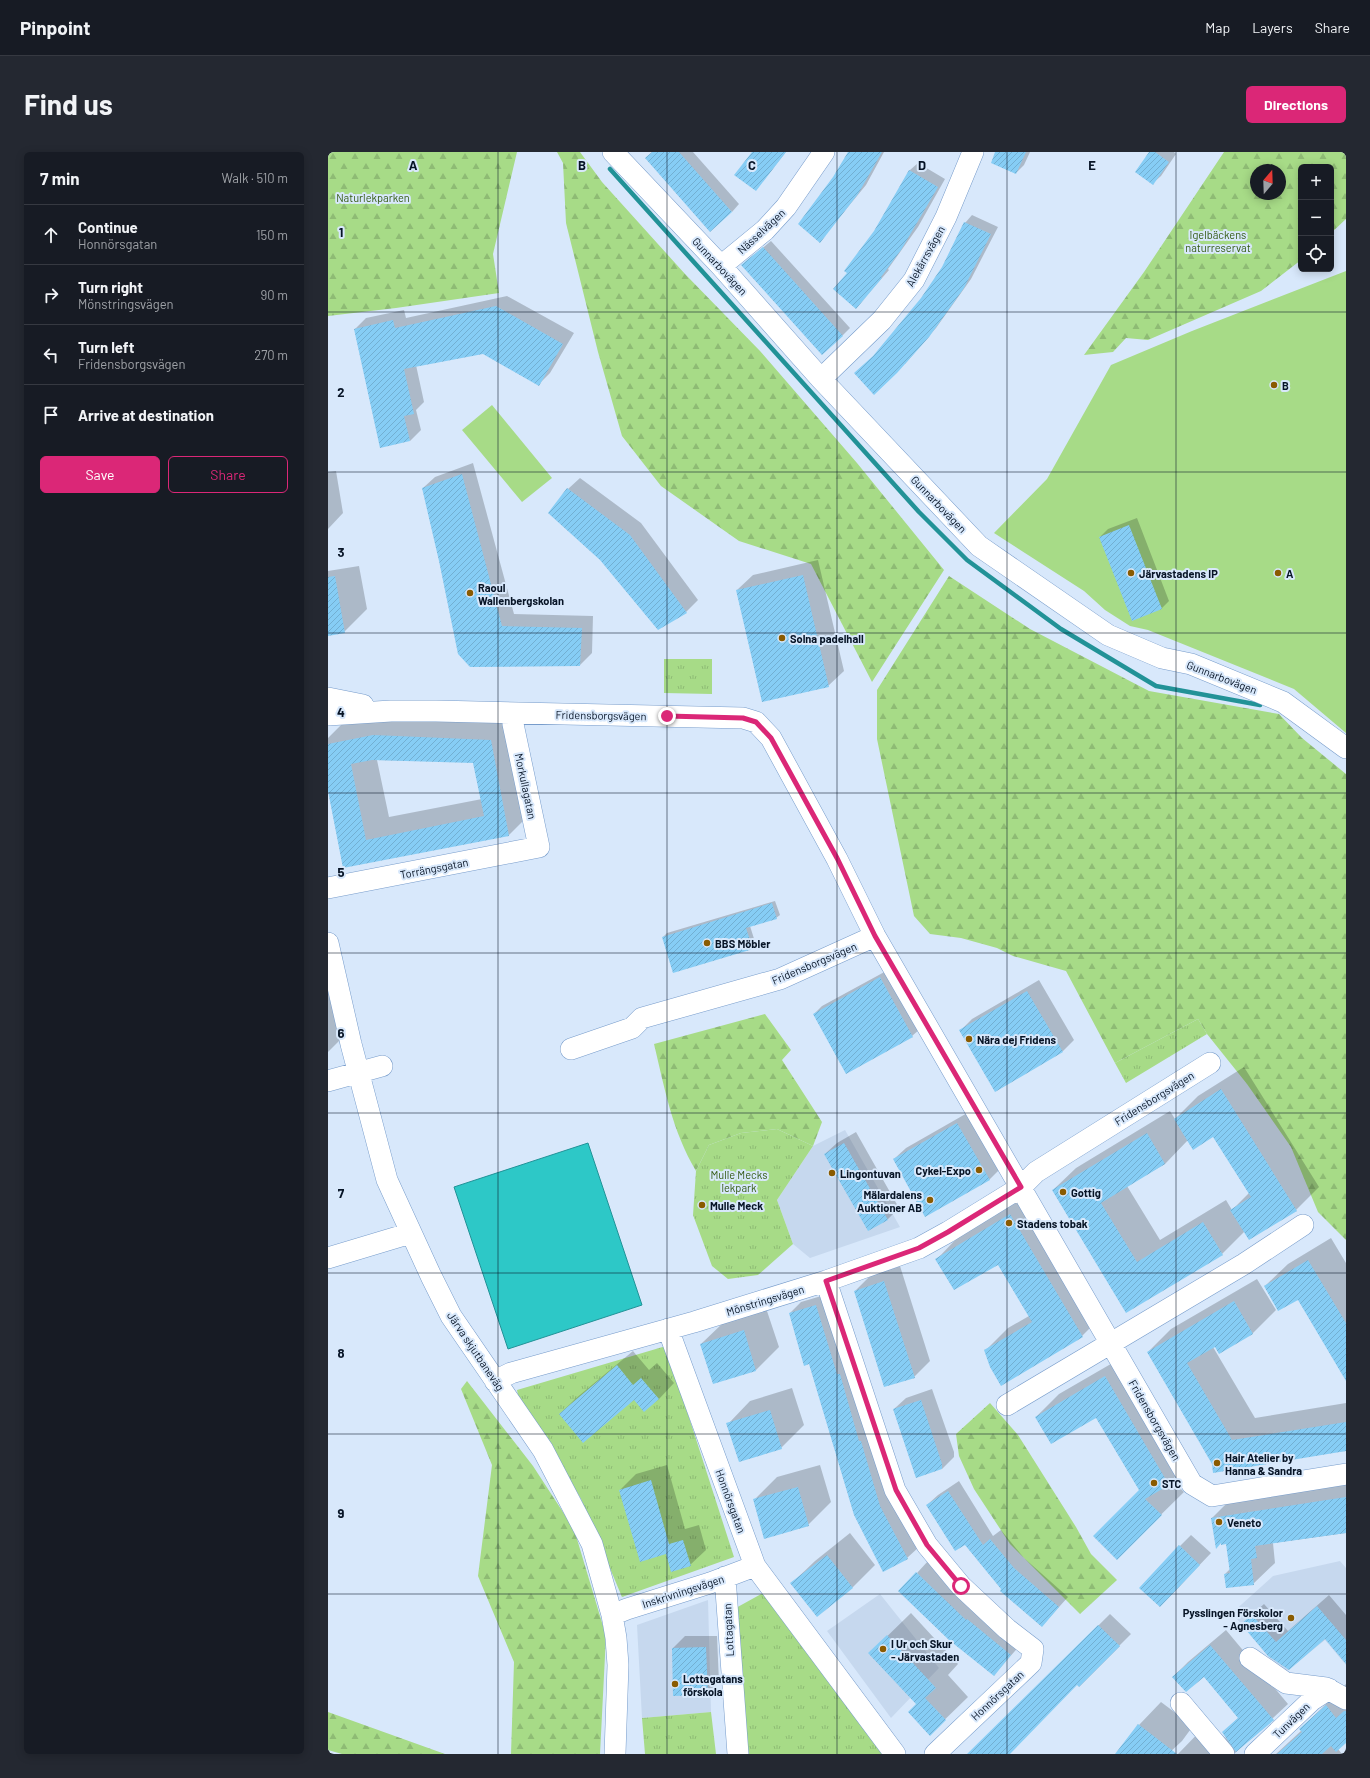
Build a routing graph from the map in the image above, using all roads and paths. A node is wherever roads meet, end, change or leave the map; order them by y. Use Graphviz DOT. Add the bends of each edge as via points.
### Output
graph roads {
  1 [pos="824,152"];
  2 [pos="973,152"];
  3 [pos="622,156"];
  4 [pos="721,266"];
  5 [pos="821,379"];
  6 [pos="328,698"];
  7 [pos="391,711"];
  8 [pos="328,714"];
  9 [pos="513,724"];
  10 [pos="1346,748"];
  11 [pos="539,847"];
  12 [pos="328,888"];
  13 [pos="875,936"];
  14 [pos="328,943"];
  15 [pos="571,1049"];
  16 [pos="1210,1063"];
  17 [pos="382,1066"];
  18 [pos="358,1072"];
  19 [pos="328,1081"];
  20 [pos="1021,1187"];
  21 [pos="1303,1225"];
  22 [pos="411,1233"];
  23 [pos="328,1258"];
  24 [pos="826,1281"];
  25 [pos="668,1329"];
  26 [pos="1111,1342"];
  27 [pos="496,1381"];
  28 [pos="1007,1405"];
  29 [pos="1346,1474"];
  30 [pos="755,1566"];
  31 [pos="725,1577"];
  32 [pos="612,1615"];
  33 [pos="1250,1658"];
  34 [pos="1338,1694"];
  35 [pos="1181,1703"];
  36 [pos="615,1754"];
  37 [pos="738,1754"];
  38 [pos="895,1754"];
  39 [pos="935,1754"];
  40 [pos="1224,1754"];
  41 [pos="1255,1754"];
  1 -- 4 [label="street, Nässelvägen" via="786,207 765,230"];
  2 -- 5 [label="street, Alekärrsvägen" via="946,217 914,280 882,320"];
  3 -- 4 [label="street, Gunnarbovägen"];
  4 -- 5 [label="street, Gunnarbovägen"];
  5 -- 10 [label="street, Gunnarbovägen" via="979,546 1108,635 1162,658 1183,662 1283,702"];
  6 -- 7 [label="street, Fridensborgsvägen"];
  7 -- 8 [label="street, Fridensborgsvägen"];
  7 -- 13 [label="street, Fridensborgsvägen" via="743,718 756,722 771,738 837,858"];
  9 -- 11 [label="street, Morkullagatan"];
  11 -- 12 [label="street, Torrängsgatan"];
  13 -- 15 [label="street, Fridensborgsvägen" via="780,979 642,1018 632,1028"];
  13 -- 20 [label="street, Fridensborgsvägen"];
  14 -- 18 [label="street, Järva skjutbaneväg"];
  16 -- 20 [label="street, Fridensborgsvägen" via="1036,1172"];
  17 -- 18 [label="street"];
  18 -- 19 [label="street"];
  18 -- 22 [label="street, Järva skjutbaneväg" via="387,1180"];
  20 -- 24 [label="street, Mönstringsvägen" via="919,1248"];
  20 -- 26 [label="street, Fridensborgsvägen"];
  21 -- 26 [label="street" via="1244,1264"];
  22 -- 23 [label="street"];
  22 -- 27 [label="street, Järva skjutbaneväg" via="451,1316"];
  24 -- 25 [label="street, Mönstringsvägen"];
  24 -- 39 [label="street, Honnörsgatan" via="896,1490 927,1545 961,1586 1032,1649 1031,1663"];
  25 -- 27 [label="street, Mönstringsvägen" via="511,1373"];
  25 -- 30 [label="street, Honnörsgatan"];
  26 -- 28 [label="street"];
  26 -- 29 [label="street, Fridensborgsvägen" via="1192,1484 1212,1496"];
  27 -- 32 [label="street, Järva skjutbaneväg" via="543,1450 592,1544"];
  30 -- 31 [label="street, Inskrivningsvägen"];
  30 -- 38 [label="street, Honnörsgatan"];
  31 -- 32 [label="street, Inskrivningsvägen"];
  31 -- 37 [label="street, Lottagatan"];
  32 -- 36 [label="street, Järva skjutbaneväg" via="618,1665"];
  33 -- 34 [label="street" via="1286,1682"];
  34 -- 41 [label="street, Tunvägen" via="1312,1700"];
  35 -- 40 [label="street"];
}
